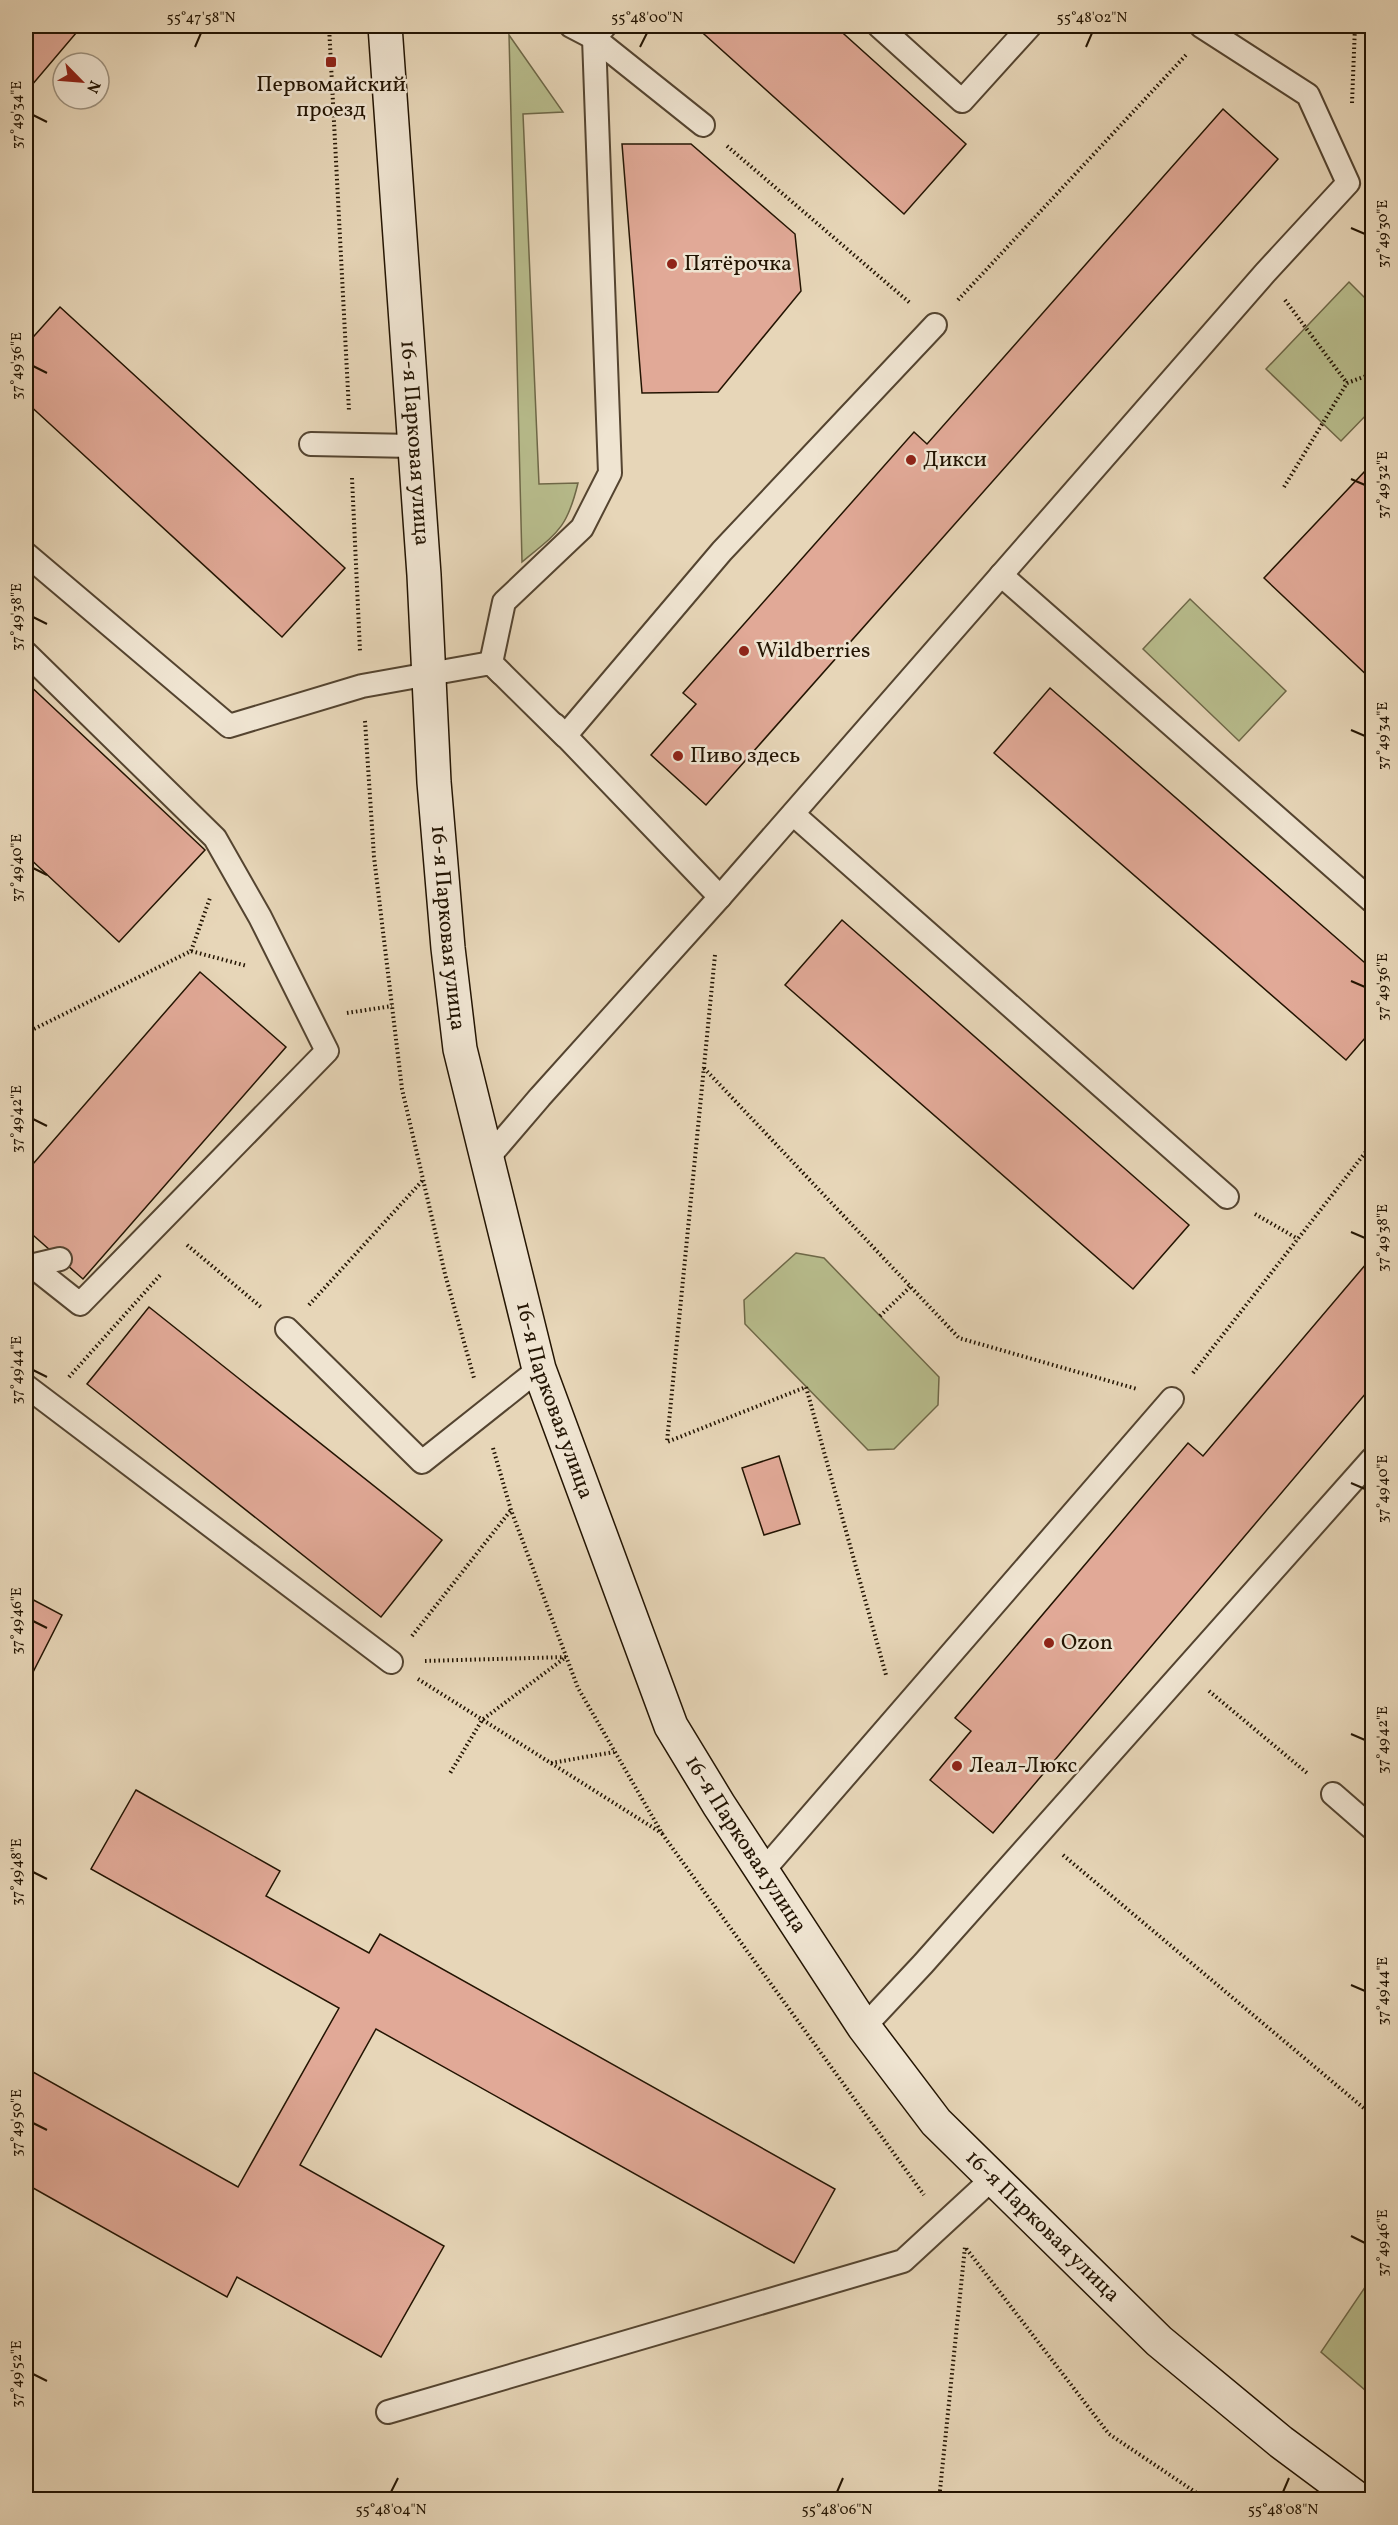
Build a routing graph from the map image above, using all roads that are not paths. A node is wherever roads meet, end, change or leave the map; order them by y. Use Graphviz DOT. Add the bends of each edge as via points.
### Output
graph roads {
  1 [pos="385,26"];
  2 [pos="571,26"];
  3 [pos="879,26"];
  4 [pos="1030,26"];
  5 [pos="1205,28"];
  6 [pos="600,32"];
  7 [pos="702,125"];
  8 [pos="935,325"];
  9 [pos="311,444"];
  10 [pos="413,446"];
  11 [pos="26,554"];
  12 [pos="1001,575"];
  13 [pos="26,653"];
  14 [pos="491,663"];
  15 [pos="430,675"];
  16 [pos="565,736"];
  17 [pos="793,814"];
  18 [pos="720,897"];
  19 [pos="1372,901"];
  20 [pos="487,1159"];
  21 [pos="1227,1197"];
  22 [pos="60,1259"];
  23 [pos="29,1267"];
  24 [pos="287,1329"];
  25 [pos="539,1369"];
  26 [pos="26,1386"];
  27 [pos="1172,1399"];
  28 [pos="1372,1459"];
  29 [pos="391,1662"];
  30 [pos="1333,1794"];
  31 [pos="1372,1828"];
  32 [pos="762,1872"];
  33 [pos="864,2027"];
  34 [pos="993,2178"];
  35 [pos="388,2412"];
  36 [pos="1359,2499"];
  1 -- 10 [label="main road, 16-я Парковая улица"];
  2 -- 6 [label="lane"];
  3 -- 4 [label="lane" via="962,101"];
  5 -- 12 [label="lane" via="1308,95 1348,183"];
  6 -- 7 [label="lane"];
  6 -- 14 [label="lane" via="610,473 582,528 504,602"];
  8 -- 16 [label="lane" via="722,551"];
  9 -- 10 [label="lane"];
  10 -- 15 [label="main road, 16-я Парковая улица"];
  11 -- 15 [label="lane" via="229,726 362,686"];
  12 -- 17 [label="lane"];
  12 -- 19 [label="lane"];
  13 -- 23 [label="lane" via="215,838 260,917 327,1051 80,1304"];
  14 -- 15 [label="lane"];
  14 -- 16 [label="lane"];
  15 -- 20 [label="main road, 16-я Парковая улица" via="434,782 448,948 460,1049"];
  16 -- 18 [label="lane"];
  17 -- 18 [label="lane"];
  17 -- 21 [label="lane"];
  18 -- 20 [label="lane"];
  20 -- 25 [label="main road, 16-я Парковая улица"];
  22 -- 23 [label="lane"];
  24 -- 25 [label="lane" via="422,1462"];
  25 -- 32 [label="main road, 16-я Парковая улица" via="671,1726"];
  26 -- 29 [label="lane"];
  27 -- 32 [label="lane"];
  28 -- 33 [label="lane"];
  30 -- 31 [label="lane"];
  32 -- 33 [label="main road, 16-я Парковая улица"];
  33 -- 34 [label="main road, 16-я Парковая улица" via="936,2122"];
  34 -- 35 [label="lane" via="903,2261"];
  34 -- 36 [label="main road, 16-я Парковая улица" via="1159,2341 1281,2442"];
}
